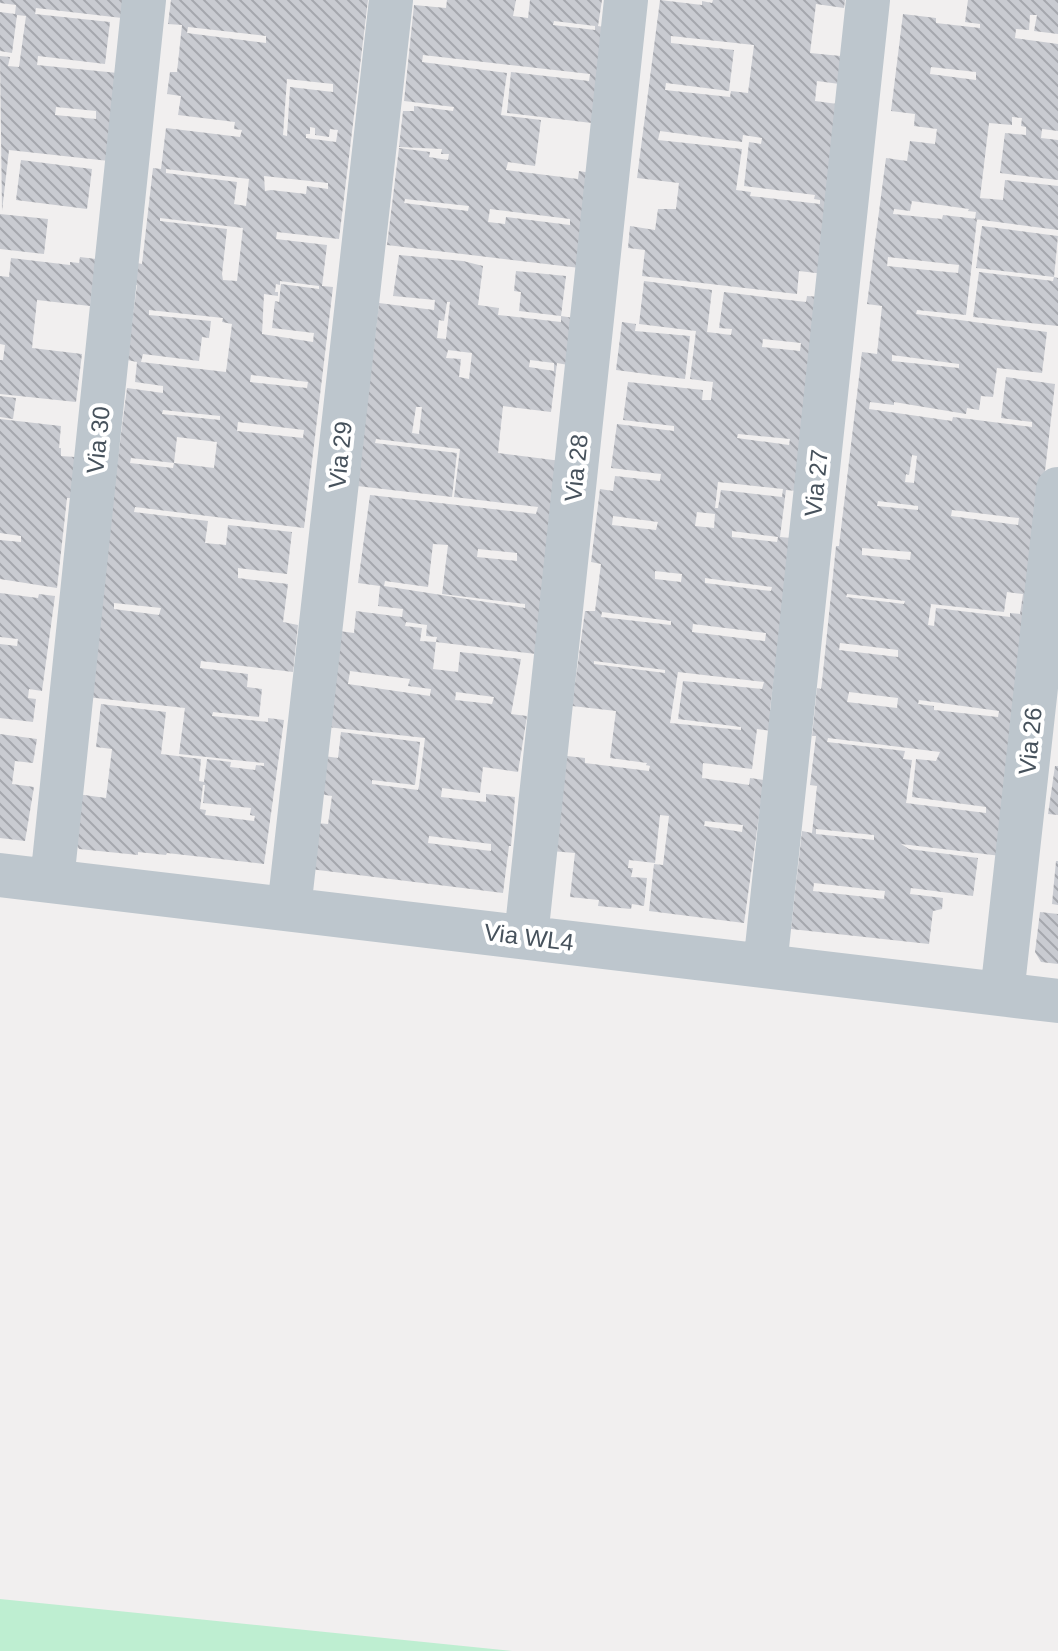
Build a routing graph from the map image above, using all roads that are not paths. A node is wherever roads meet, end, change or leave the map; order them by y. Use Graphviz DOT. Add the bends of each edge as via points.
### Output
graph roads {
  1 [pos="144,0"];
  2 [pos="391,0"];
  3 [pos="626,0"];
  4 [pos="868,0"];
  5 [pos="1058,489"];
  6 [pos="0,875"];
  7 [pos="52,881"];
  8 [pos="289,909"];
  9 [pos="526,937"];
  10 [pos="765,966"];
  11 [pos="1002,994"];
  12 [pos="1058,1001"];
  1 -- 7 [label="street, Via 30"];
  2 -- 8 [label="street, Via 29"];
  3 -- 9 [label="street, Via 28"];
  4 -- 10 [label="street, Via 27"];
  5 -- 11 [label="street, Via 26"];
  6 -- 7 [label="street, Via WL4"];
  7 -- 8 [label="street, Via WL4"];
  8 -- 9 [label="street, Via WL4"];
  9 -- 10 [label="street, Via WL4"];
  10 -- 11 [label="street, Via WL4"];
  11 -- 12 [label="street, Via WL4"];
}
